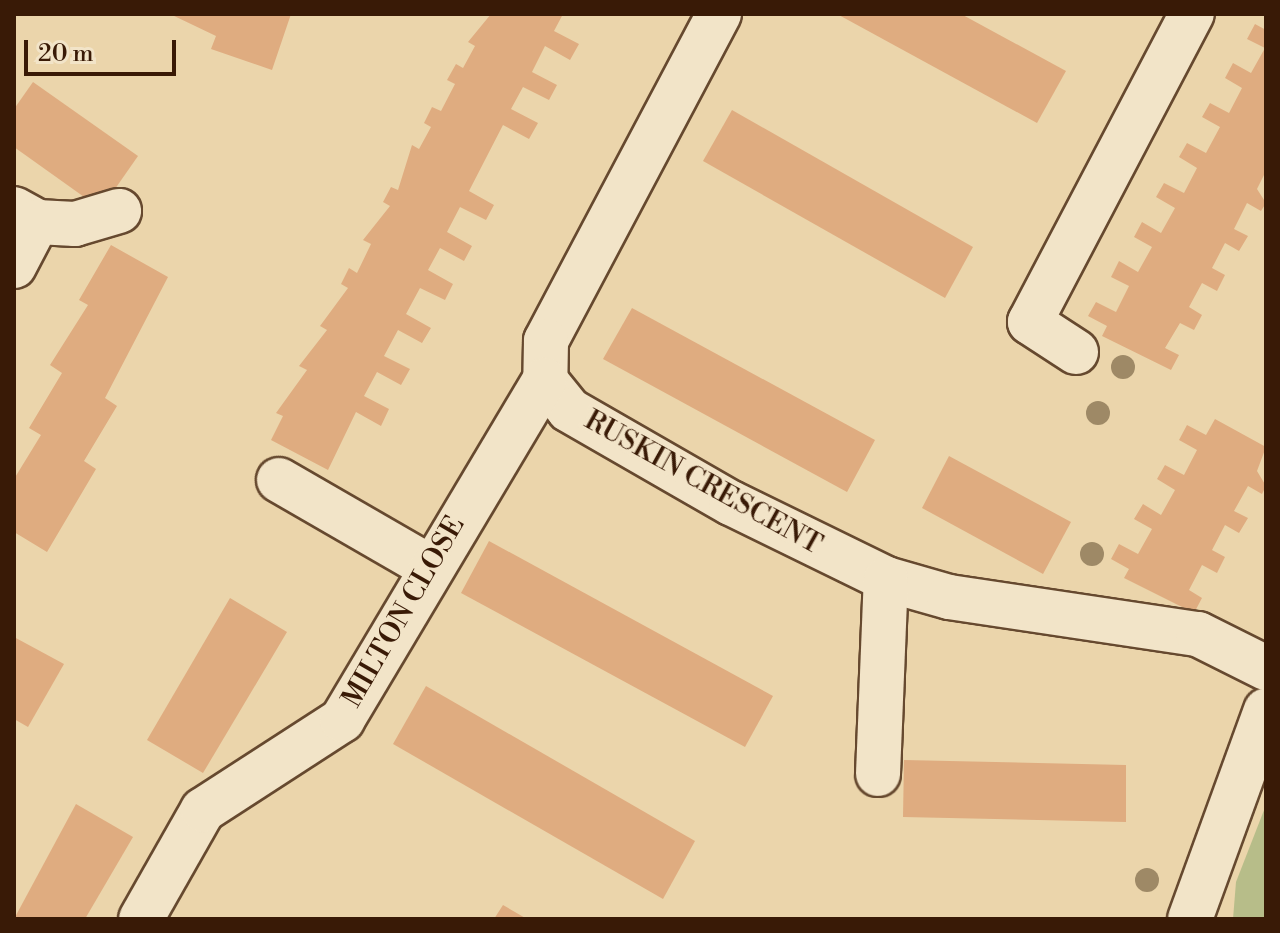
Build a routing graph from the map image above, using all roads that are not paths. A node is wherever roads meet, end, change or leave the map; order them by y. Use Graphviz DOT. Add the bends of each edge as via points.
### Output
graph roads {
  1 [pos="719,14"];
  2 [pos="1192,14"];
  3 [pos="119,211"];
  4 [pos="26,216"];
  5 [pos="14,266"];
  6 [pos="1076,352"];
  7 [pos="545,380"];
  8 [pos="279,480"];
  9 [pos="428,566"];
  10 [pos="886,579"];
  11 [pos="1266,668"];
  12 [pos="1266,710"];
  13 [pos="878,774"];
  14 [pos="141,919"];
  15 [pos="1190,919"];
  1 -- 7 [label="street" via="546,341"];
  2 -- 6 [label="street" via="1030,322"];
  3 -- 4 [label="street" via="75,224"];
  4 -- 5 [label="street"];
  7 -- 9 [label="street, MILTON CLOSE"];
  7 -- 10 [label="street, RUSKIN CRESCENT" via="569,410 731,503"];
  8 -- 9 [label="street"];
  9 -- 14 [label="street, MILTON CLOSE" via="342,720 203,810"];
  10 -- 11 [label="street, RUSKIN CRESCENT" via="949,597 1198,634"];
  10 -- 13 [label="street"];
  12 -- 15 [label="street"];
}
